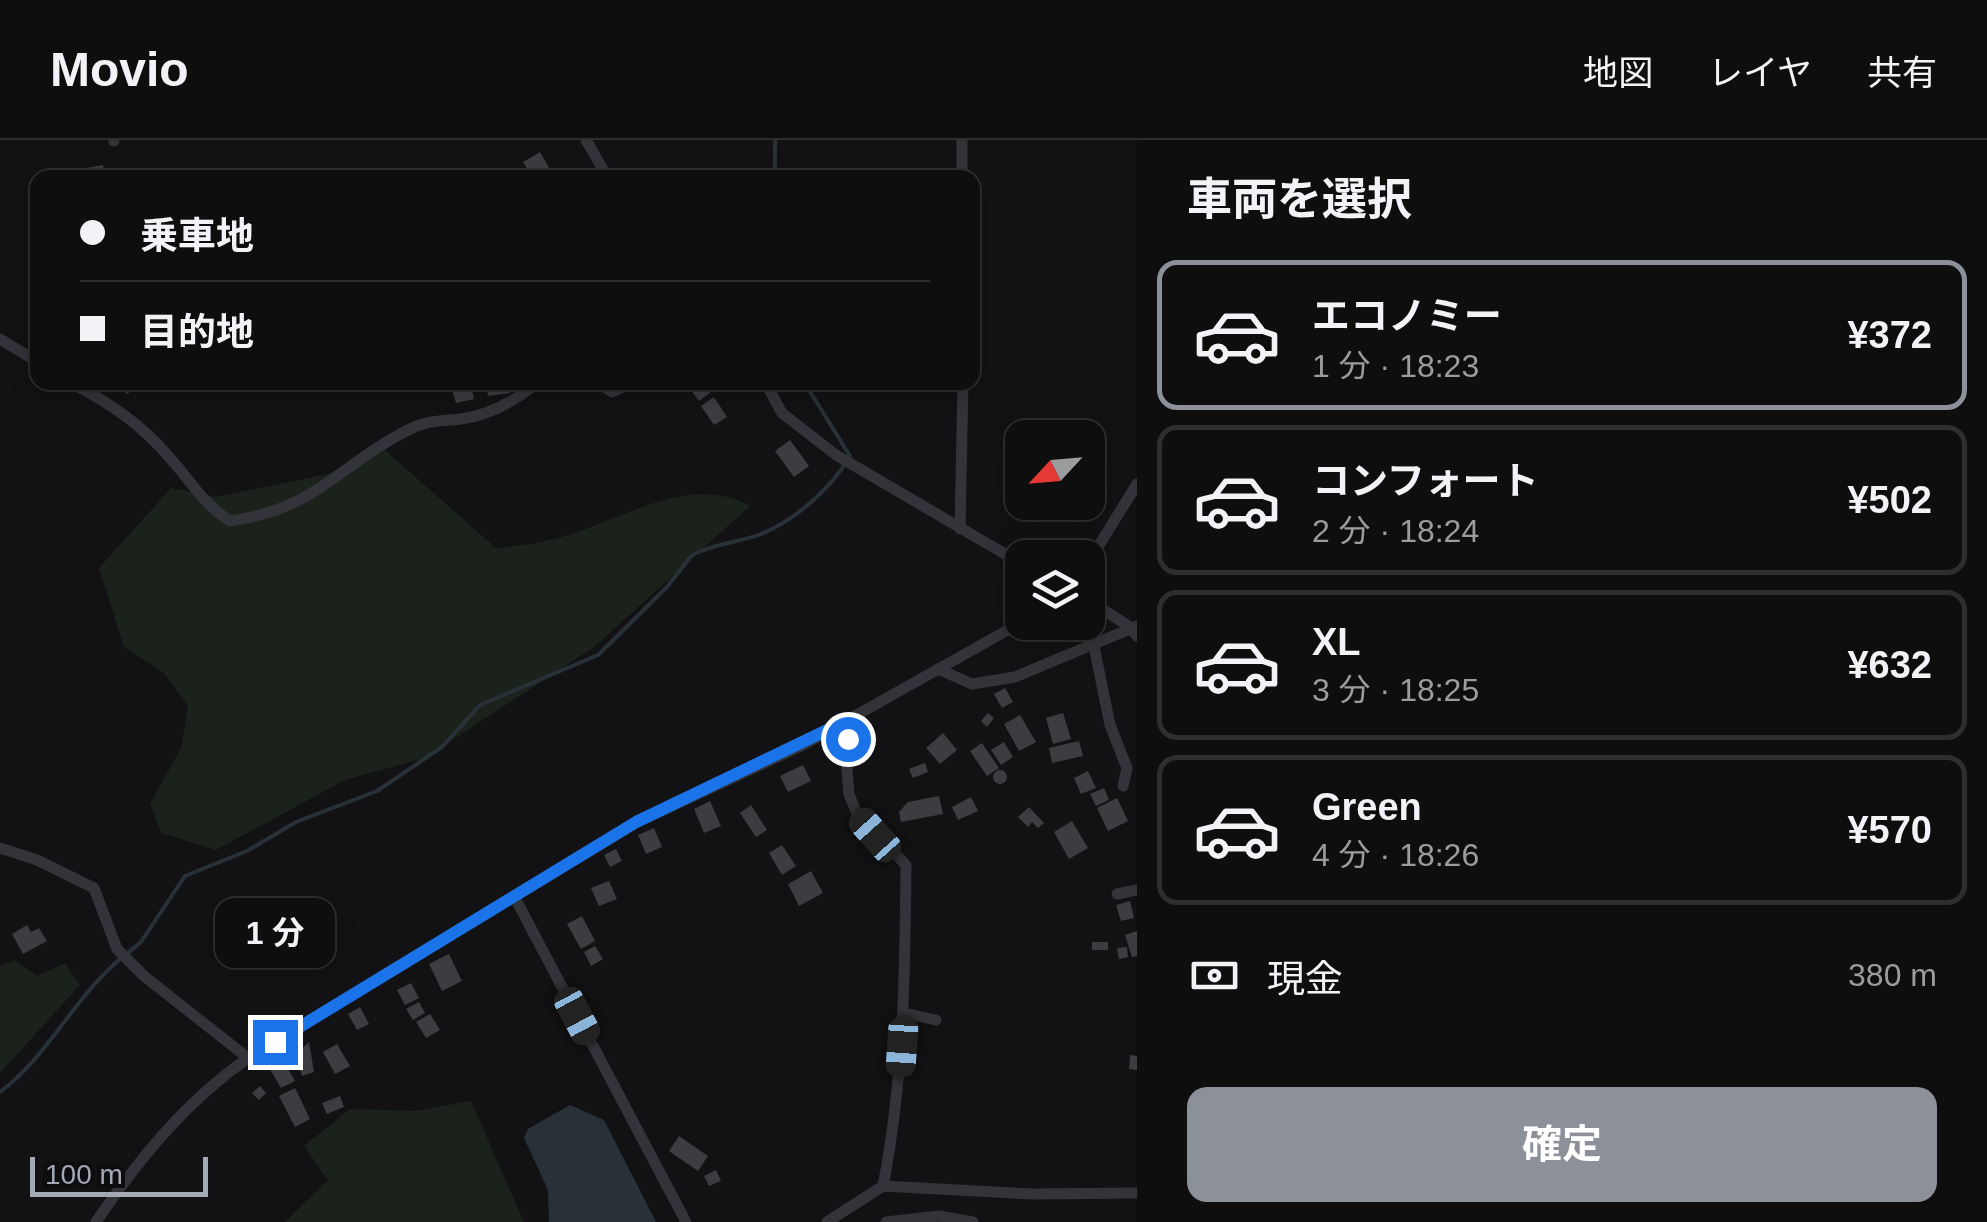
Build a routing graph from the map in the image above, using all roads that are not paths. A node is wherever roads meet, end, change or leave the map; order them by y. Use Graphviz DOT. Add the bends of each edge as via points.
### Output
graph roads {
  1 [pos="586,140"];
  2 [pos="962,140"];
  3 [pos="603,170"];
  4 [pos="962,170"];
  5 [pos="0,340"];
  6 [pos="30,357"];
  7 [pos="85,390"];
  8 [pos="528,390"];
  9 [pos="770,390"];
  10 [pos="962,390"];
  11 [pos="1137,484"];
  12 [pos="960,529"];
  13 [pos="1102,540"];
  14 [pos="1005,554"];
  15 [pos="1105,611"];
  16 [pos="1135,630"];
  17 [pos="1005,632"];
  18 [pos="1094,646"];
  19 [pos="938,670"];
  20 [pos="844,722"];
  21 [pos="1129,776"];
  22 [pos="0,848"];
  23 [pos="1137,890"];
  24 [pos="1117,894"];
  25 [pos="514,896"];
  26 [pos="904,1013"];
  27 [pos="936,1020"];
  28 [pos="248,1058"];
  29 [pos="883,1186"];
  30 [pos="1137,1193"];
  31 [pos="96,1222"];
  32 [pos="686,1222"];
  33 [pos="828,1222"];
  34 [pos="886,1222"];
  35 [pos="972,1222"];
  1 -- 3 [label="street"];
  2 -- 4 [label="street"];
  5 -- 6 [label="street"];
  7 -- 8 [label="street" via="142,428 214,511 230,520 272,514 318,492 409,430 484,414"];
  9 -- 12 [label="street" via="782,412 836,455"];
  10 -- 12 [label="street"];
  11 -- 13 [label="street"];
  12 -- 14 [label="street"];
  15 -- 16 [label="street"];
  16 -- 18 [label="street"];
  17 -- 19 [label="street"];
  18 -- 19 [label="street" via="1021,676 984,683"];
  18 -- 21 [label="street" via="1110,725"];
  19 -- 20 [label="street"];
  20 -- 25 [label="street" via="636,822"];
  20 -- 26 [label="street" via="856,814 906,866"];
  22 -- 28 [label="street" via="94,888 116,949"];
  23 -- 24 [label="street"];
  25 -- 28 [label="street"];
  25 -- 32 [label="street"];
  26 -- 27 [label="street"];
  26 -- 29 [label="street" via="897,1114"];
  28 -- 31 [label="street" via="145,1152"];
  29 -- 30 [label="street"];
  29 -- 33 [label="street"];
  34 -- 35 [label="street" via="940,1216"];
}
